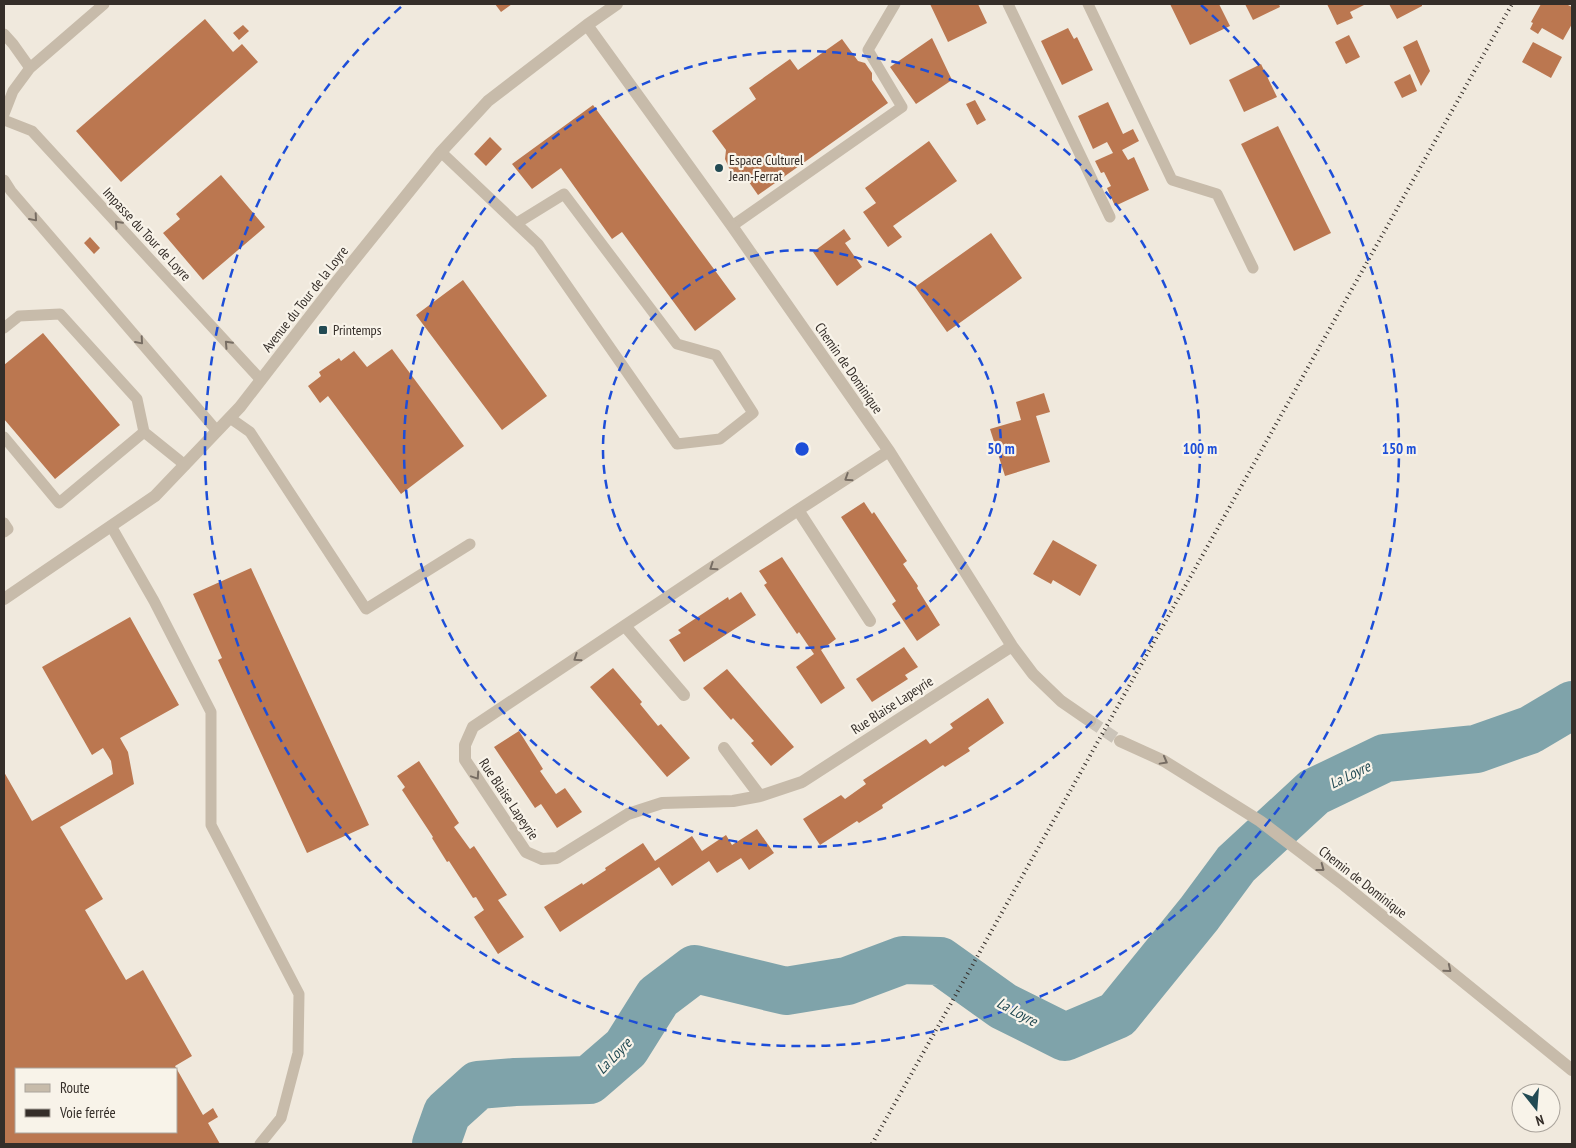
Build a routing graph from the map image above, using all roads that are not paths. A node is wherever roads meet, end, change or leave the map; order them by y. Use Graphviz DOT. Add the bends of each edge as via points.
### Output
graph roads {
  1 [pos="104,4"];
  2 [pos="617,4"];
  3 [pos="895,4"];
  4 [pos="1008,4"];
  5 [pos="1088,4"];
  6 [pos="587,25"];
  7 [pos="4,34"];
  8 [pos="30,68"];
  9 [pos="4,114"];
  10 [pos="4,120"];
  11 [pos="441,152"];
  12 [pos="4,180"];
  13 [pos="1110,217"];
  14 [pos="517,223"];
  15 [pos="732,226"];
  16 [pos="1253,268"];
  17 [pos="4,328"];
  18 [pos="261,380"];
  19 [pos="230,418"];
  20 [pos="217,431"];
  21 [pos="144,432"];
  22 [pos="4,437"];
  23 [pos="889,452"];
  24 [pos="185,465"];
  25 [pos="798,510"];
  26 [pos="4,523"];
  27 [pos="111,526"];
  28 [pos="4,532"];
  29 [pos="470,544"];
  30 [pos="4,599"];
  31 [pos="870,621"];
  32 [pos="625,626"];
  33 [pos="1012,646"];
  34 [pos="684,695"];
  35 [pos="1090,721"];
  36 [pos="1120,741"];
  37 [pos="724,748"];
  38 [pos="760,796"];
  39 [pos="1572,1070"];
  40 [pos="260,1144"];
  1 -- 8 [label="lane"];
  2 -- 6 [label="street, Avenue du Tour de la Loyre"];
  3 -- 15 [label="lane" via="868,50 902,107"];
  4 -- 13 [label="lane"];
  5 -- 16 [label="lane" via="1172,180 1217,194"];
  6 -- 11 [label="street, Avenue du Tour de la Loyre" via="488,101"];
  6 -- 15 [label="street, Chemin de Dominique"];
  7 -- 8 [label="lane"];
  8 -- 9 [label="lane" via="13,91"];
  18 -- 10 [label="lane, Impasse du Tour de Loyre, one-way" via="32,131"];
  11 -- 14 [label="lane"];
  11 -- 18 [label="street, Avenue du Tour de la Loyre"];
  12 -- 20 [label="lane, one-way"];
  14 -- 14 [label="lane" via="538,244 677,444 720,439 753,413 716,355 677,344 564,194"];
  15 -- 23 [label="street, Chemin de Dominique"];
  17 -- 21 [label="lane" via="19,316 60,314 138,399"];
  18 -- 19 [label="street, Avenue du Tour de la Loyre"];
  19 -- 20 [label="street, Avenue du Tour de la Loyre"];
  19 -- 29 [label="lane" via="250,432 366,609"];
  20 -- 24 [label="street, Avenue du Tour de la Loyre"];
  21 -- 22 [label="lane" via="59,503"];
  21 -- 24 [label="lane"];
  23 -- 25 [label="street, Rue Blaise Lapeyrie, one-way"];
  23 -- 33 [label="street, Chemin de Dominique"];
  24 -- 27 [label="street, Avenue du Tour de la Loyre" via="155,496"];
  25 -- 31 [label="street"];
  25 -- 32 [label="street, Rue Blaise Lapeyrie, one-way"];
  26 -- 28 [label="lane" via="8,529"];
  27 -- 30 [label="street, Avenue du Tour de la Loyre"];
  27 -- 40 [label="lane" via="211,712 212,825 299,994 298,1053 281,1118"];
  32 -- 34 [label="street"];
  32 -- 38 [label="street, Rue Blaise Lapeyrie, one-way" via="473,727 464,744 465,760 526,852 542,859 557,858 628,814 662,803 733,801"];
  33 -- 35 [label="street, Chemin de Dominique" via="1033,674 1061,701"];
  33 -- 38 [label="street, Rue Blaise Lapeyrie" via="802,782"];
  36 -- 39 [label="street, Chemin de Dominique, one-way" via="1164,760 1260,821"];
  37 -- 38 [label="street"];
}
